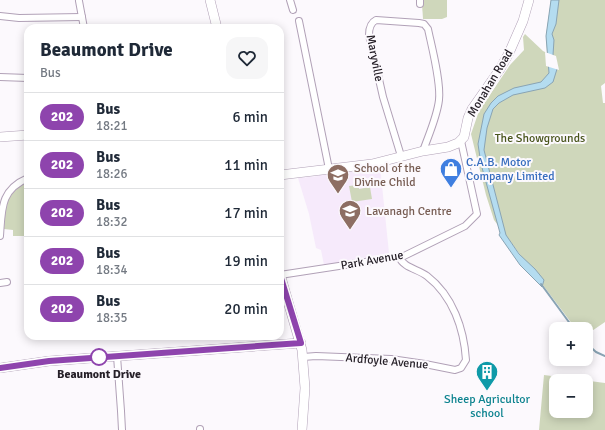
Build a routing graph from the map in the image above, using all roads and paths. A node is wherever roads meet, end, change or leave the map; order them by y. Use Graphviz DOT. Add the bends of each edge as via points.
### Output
graph roads {
  1 [pos="210,0"];
  2 [pos="290,0"];
  3 [pos="529,0"];
  4 [pos="79,1"];
  5 [pos="293,10"];
  6 [pos="0,16"];
  7 [pos="82,17"];
  8 [pos="299,21"];
  9 [pos="83,24"];
  10 [pos="216,24"];
  11 [pos="0,77"];
  12 [pos="24,78"];
  13 [pos="24,135"];
  14 [pos="0,137"];
  15 [pos="461,141"];
  16 [pos="424,151"];
  17 [pos="402,156"];
  18 [pos="329,169"];
  19 [pos="284,175"];
  20 [pos="24,180"];
  21 [pos="0,236"];
  22 [pos="399,257"];
  23 [pos="284,274"];
  24 [pos="7,282"];
  25 [pos="0,283"];
  26 [pos="284,288"];
  27 [pos="301,343"];
  28 [pos="117,356"];
  29 [pos="303,357"];
  30 [pos="0,368"];
  31 [pos="122,430"];
  32 [pos="302,430"];
  1 -- 10 [label="street"];
  2 -- 5 [label="street"];
  3 -- 15 [label="street, Monahan Road" via="512,47 472,109"];
  4 -- 7 [label="street"];
  6 -- 7 [label="street"];
  7 -- 9 [label="street"];
  8 -- 18 [label="street"];
  11 -- 12 [label="street"];
  13 -- 14 [label="street"];
  15 -- 16 [label="street" via="452,146"];
  15 -- 22 [label="street, Park Avenue" via="477,214 465,226"];
  16 -- 17 [label="street"];
  16 -- 17 [label="street, Maryville" via="439,99 428,29 419,23 376,20 370,27 369,36 383,97"];
  17 -- 18 [label="street" via="372,164"];
  18 -- 19 [label="street"];
  20 -- 21 [label="street" via="5,196 1,209"];
  22 -- 23 [label="street, Park Avenue"];
  22 -- 29 [label="street, Ardfoyle Avenue" via="404,264 426,276 444,294 464,338 466,360 461,368 455,370 391,359"];
  24 -- 25 [label="street"];
  26 -- 27 [label="street"];
  27 -- 28 [label="street"];
  27 -- 29 [label="street"];
  28 -- 30 [label="street"];
  28 -- 31 [label="street"];
  29 -- 32 [label="street"];
}
